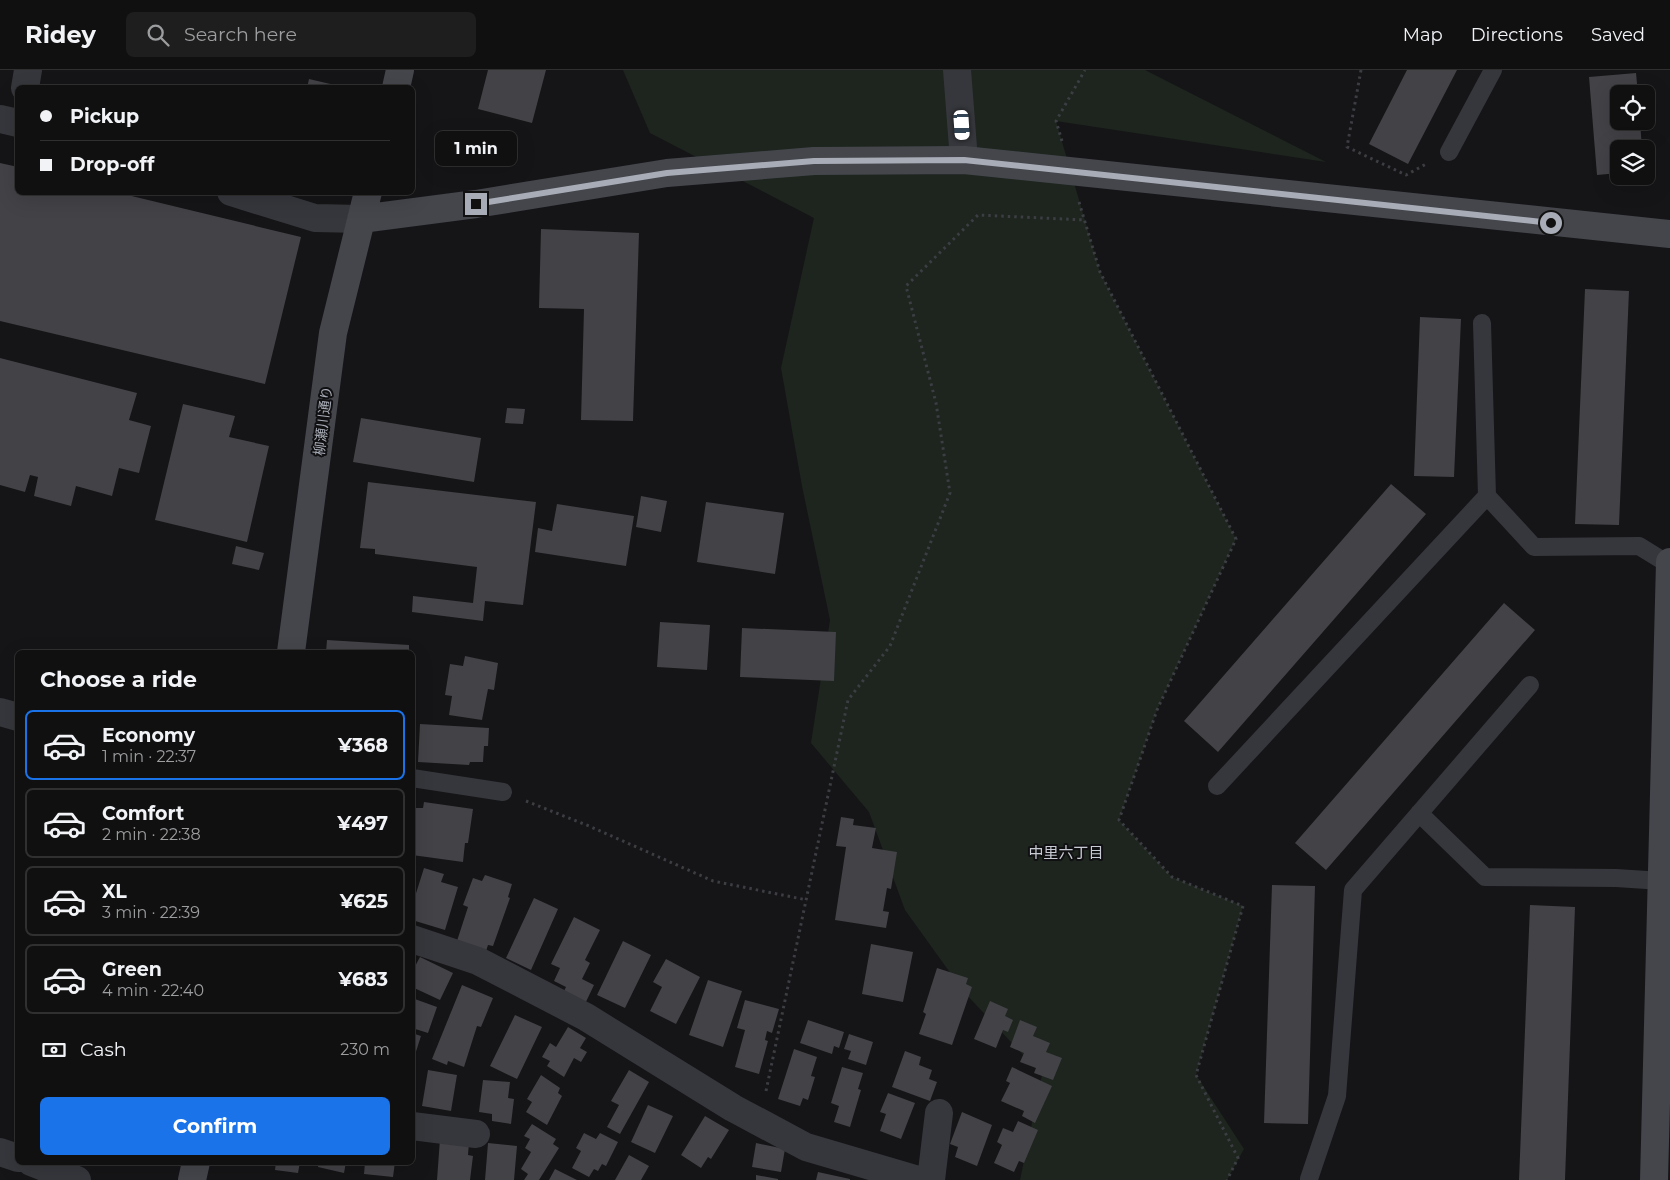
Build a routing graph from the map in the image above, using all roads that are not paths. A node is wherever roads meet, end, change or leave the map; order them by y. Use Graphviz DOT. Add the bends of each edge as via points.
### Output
graph roads {
  1 [pos="28,70"];
  2 [pos="400,70"];
  3 [pos="957,70"];
  4 [pos="1493,70"];
  5 [pos="26,85"];
  6 [pos="397,85"];
  7 [pos="0,119"];
  8 [pos="15,122"];
  9 [pos="1449,152"];
  10 [pos="964,160"];
  11 [pos="241,195"];
  12 [pos="367,195"];
  13 [pos="361,219"];
  14 [pos="1670,234"];
  15 [pos="1482,323"];
  16 [pos="1487,496"];
  17 [pos="1670,563"];
  18 [pos="291,650"];
  19 [pos="1530,685"];
  20 [pos="0,712"];
  21 [pos="15,716"];
  22 [pos="415,778"];
  23 [pos="1217,786"];
  24 [pos="503,792"];
  25 [pos="1420,814"];
  26 [pos="1662,882"];
  27 [pos="415,941"];
  28 [pos="939,1113"];
  29 [pos="415,1126"];
  30 [pos="476,1134"];
  31 [pos="0,1152"];
  32 [pos="15,1157"];
  33 [pos="38,1165"];
  34 [pos="195,1165"];
  35 [pos="78,1180"];
  36 [pos="192,1180"];
  37 [pos="918,1180"];
  38 [pos="931,1180"];
  39 [pos="1309,1180"];
  40 [pos="1654,1180"];
  1 -- 5 [label="street"];
  2 -- 6 [label="street"];
  3 -- 10 [label="street"];
  4 -- 9 [label="lane"];
  7 -- 8 [label="street"];
  10 -- 13 [label="street" via="814,161 667,173"];
  10 -- 14 [label="street"];
  11 -- 13 [label="street" via="315,218"];
  12 -- 13 [label="street, 柳瀬川通り"];
  13 -- 18 [label="street, 柳瀬川通り" via="333,333"];
  15 -- 16 [label="lane"];
  16 -- 17 [label="lane" via="1534,547 1640,546"];
  16 -- 23 [label="lane"];
  17 -- 26 [label="street"];
  19 -- 25 [label="lane"];
  20 -- 21 [label="street"];
  22 -- 24 [label="lane"];
  25 -- 26 [label="lane" via="1486,876"];
  25 -- 39 [label="lane" via="1353,890 1338,1096"];
  26 -- 40 [label="street"];
  27 -- 37 [label="street" via="478,961 586,1017 665,1068 806,1146"];
  28 -- 38 [label="street"];
  29 -- 30 [label="street"];
  31 -- 32 [label="street"];
  33 -- 35 [label="street"];
  34 -- 36 [label="street"];
}
